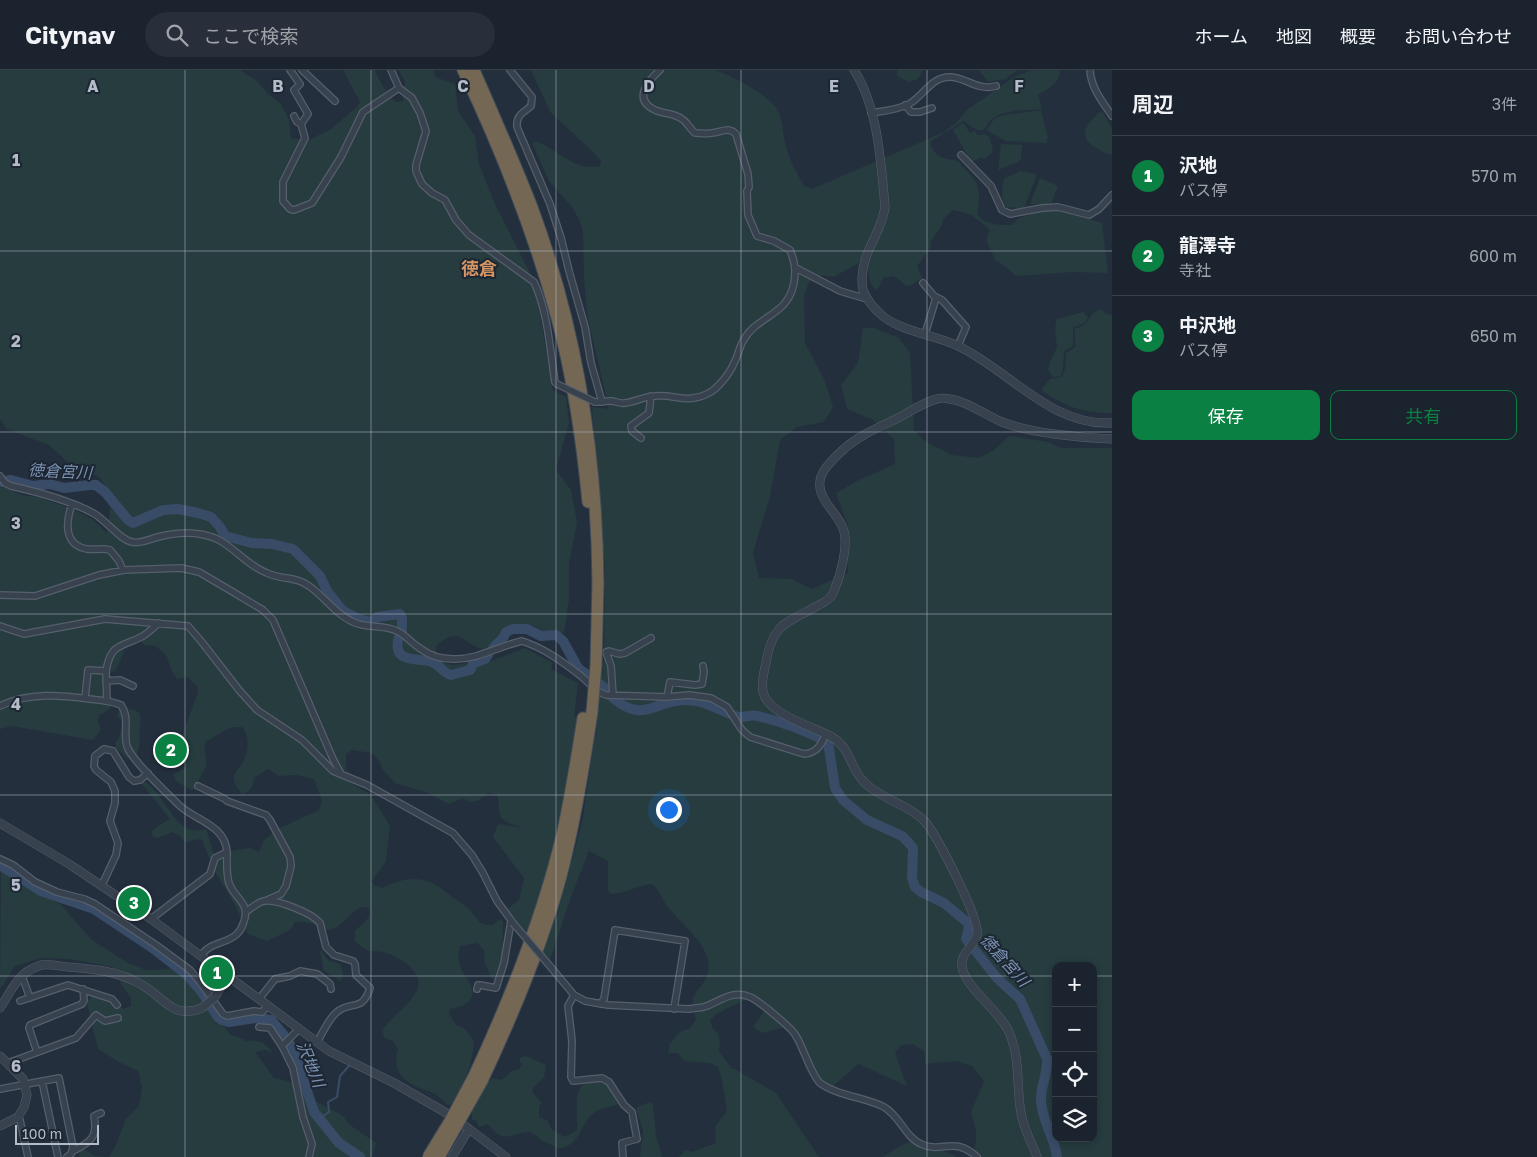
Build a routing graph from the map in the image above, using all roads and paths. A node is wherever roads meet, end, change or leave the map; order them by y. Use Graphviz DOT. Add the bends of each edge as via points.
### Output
graph roads {
  1 [pos="290,70"];
  2 [pos="302,70"];
  3 [pos="391,70"];
  4 [pos="463,70"];
  5 [pos="474,70"];
  6 [pos="510,70"];
  7 [pos="660,70"];
  8 [pos="854,70"];
  9 [pos="1090,70"];
  10 [pos="996,86"];
  11 [pos="399,88"];
  12 [pos="335,101"];
  13 [pos="905,105"];
  14 [pos="932,108"];
  15 [pos="871,113"];
  16 [pos="294,116"];
  17 [pos="1112,116"];
  18 [pos="301,124"];
  19 [pos="961,155"];
  20 [pos="1112,195"];
  21 [pos="796,268"];
  22 [pos="923,283"];
  23 [pos="936,298"];
  24 [pos="867,299"];
  25 [pos="925,334"];
  26 [pos="958,346"];
  27 [pos="651,396"];
  28 [pos="599,402"];
  29 [pos="1112,423"];
  30 [pos="641,438"];
  31 [pos="1112,439"];
  32 [pos="0,476"];
  33 [pos="72,504"];
  34 [pos="123,570"];
  35 [pos="595,582"];
  36 [pos="0,595"];
  37 [pos="159,623"];
  38 [pos="0,626"];
  39 [pos="651,638"];
  40 [pos="703,666"];
  41 [pos="106,671"];
  42 [pos="106,681"];
  43 [pos="133,686"];
  44 [pos="614,695"];
  45 [pos="667,697"];
  46 [pos="85,698"];
  47 [pos="107,701"];
  48 [pos="0,706"];
  49 [pos="826,734"];
  50 [pos="148,773"];
  51 [pos="341,774"];
  52 [pos="198,786"];
  53 [pos="0,823"];
  54 [pos="227,852"];
  55 [pos="0,859"];
  56 [pos="102,885"];
  57 [pos="265,901"];
  58 [pos="246,911"];
  59 [pos="151,919"];
  60 [pos="512,922"];
  61 [pos="201,955"];
  62 [pos="22,976"];
  63 [pos="228,976"];
  64 [pos="83,988"];
  65 [pos="331,989"];
  66 [pos="477,989"];
  67 [pos="574,995"];
  68 [pos="30,998"];
  69 [pos="260,999"];
  70 [pos="20,1002"];
  71 [pos="600,1004"];
  72 [pos="117,1005"];
  73 [pos="268,1006"];
  74 [pos="0,1008"];
  75 [pos="674,1009"];
  76 [pos="118,1018"];
  77 [pos="259,1027"];
  78 [pos="299,1029"];
  79 [pos="286,1042"];
  80 [pos="317,1042"];
  81 [pos="37,1052"];
  82 [pos="0,1056"];
  83 [pos="8,1063"];
  84 [pos="478,1079"];
  85 [pos="42,1081"];
  86 [pos="25,1084"];
  87 [pos="0,1089"];
  88 [pos="101,1113"];
  89 [pos="18,1117"];
  90 [pos="0,1126"];
  91 [pos="469,1129"];
  92 [pos="73,1151"];
  93 [pos="28,1157"];
  94 [pos="58,1157"];
  95 [pos="67,1157"];
  96 [pos="309,1157"];
  97 [pos="428,1157"];
  98 [pos="439,1157"];
  99 [pos="452,1157"];
  100 [pos="506,1157"];
  101 [pos="623,1157"];
  102 [pos="977,1157"];
  103 [pos="1037,1157"];
  1 -- 18 [label="street" via="300,84 294,90 308,114"];
  2 -- 12 [label="street"];
  3 -- 11 [label="street"];
  4 -- 35 [label="highway" via="524,215 557,319 585,470"];
  5 -- 35 [label="highway" via="533,212 566,317 581,386 593,469 597,525"];
  6 -- 28 [label="street" via="532,96 531,106 516,120 517,127 561,238 585,327"];
  7 -- 21 [label="street" via="645,84 646,103 654,110 683,119 695,133 712,134 728,129 736,134 748,174 748,207 752,226 757,236 790,250"];
  8 -- 15 [label="street" via="866,91"];
  9 -- 17 [label="street" via="1094,86"];
  10 -- 13 [label="street" via="988,88 951,77 937,80"];
  11 -- 18 [label="street" via="363,112 341,157 312,203 294,210 283,201 283,182 306,138"];
  11 -- 28 [label="street, bridge" via="412,98 426,131 416,165 422,184 444,200 469,235 534,282 544,312 554,382"];
  13 -- 14 [label="street" via="916,113"];
  13 -- 15 [label="street"];
  15 -- 24 [label="street" via="885,207 862,268 862,287"];
  16 -- 18 [label="street"];
  19 -- 20 [label="street" via="991,186 1002,210 1010,214 1058,208 1090,215"];
  21 -- 24 [label="street" via="840,292"];
  21 -- 27 [label="street" via="787,302 750,332 742,342 734,364 709,394 685,400"];
  22 -- 23 [label="street"];
  23 -- 25 [label="street"];
  23 -- 26 [label="street" via="942,300 966,327"];
  24 -- 25 [label="street" via="883,316"];
  25 -- 26 [label="street"];
  26 -- 29 [label="street" via="1050,407 1077,419"];
  27 -- 28 [label="street" via="626,403"];
  27 -- 30 [label="street" via="649,412 631,426"];
  31 -- 49 [label="street" via="1027,430 944,398 928,402 844,448 820,481 821,493 845,535 835,589 827,601 775,632 762,684 765,697 773,707"];
  32 -- 33 [label="street" via="11,486"];
  33 -- 34 [label="street" via="66,526 72,540 80,547 110,550"];
  33 -- 44 [label="street" via="106,521 120,536 134,543 172,534 211,536 261,571 290,577 310,586 341,615 369,626 391,628 428,654 456,660 522,641 554,657 600,693"];
  34 -- 36 [label="street" via="36,596"];
  34 -- 51 [label="street" via="192,570 268,615"];
  35 -- 84 [label="highway, bridge" via="596,665 580,790 561,877 524,988"];
  37 -- 38 [label="street" via="105,619 24,634"];
  37 -- 41 [label="street" via="144,635 118,646 110,654"];
  37 -- 51 [label="street" via="184,624 191,628 257,710 302,740"];
  39 -- 44 [label="street" via="625,653 606,652 612,666"];
  40 -- 45 [label="street" via="702,684 670,682"];
  41 -- 42 [label="street"];
  41 -- 46 [label="street" via="88,670"];
  42 -- 43 [label="street" via="120,680"];
  42 -- 47 [label="street"];
  44 -- 45 [label="street"];
  45 -- 49 [label="street" via="711,698 727,707 750,737 804,754 818,749"];
  46 -- 47 [label="street"];
  46 -- 48 [label="street" via="37,696"];
  47 -- 50 [label="street" via="123,709 128,750"];
  49 -- 103 [label="street" via="844,747 865,783 922,819 942,849 977,927 977,935 964,955 962,967 967,980 1008,1030 1014,1043 1021,1118"];
  50 -- 54 [label="street" via="184,809 215,828 224,838"];
  50 -- 56 [label="street" via="134,781 113,751 104,749 96,756 96,770 111,782 116,797 110,821 117,838 117,850"];
  51 -- 60 [label="street" via="453,833 472,855"];
  52 -- 57 [label="street" via="266,815 270,820 290,857 291,866 281,894"];
  53 -- 56 [label="street"];
  54 -- 58 [label="street" via="228,881"];
  54 -- 59 [label="street" via="215,858 210,874"];
  55 -- 73 [label="street" via="35,882 96,904 156,945 190,970 223,1014 262,1012"];
  56 -- 59 [label="street"];
  57 -- 58 [label="street"];
  57 -- 80 [label="street" via="295,908 317,920 326,947 334,955 353,961 356,974 370,988 360,1004 344,1007 334,1015"];
  58 -- 61 [label="street" via="237,935 209,947"];
  59 -- 61 [label="street"];
  60 -- 66 [label="street" via="496,988 478,985"];
  60 -- 67 [label="street, bridge"];
  61 -- 63 [label="street"];
  62 -- 63 [label="street, bridge" via="36,967 48,965 100,970 135,980 171,1008 192,1012 215,997"];
  62 -- 68 [label="street"];
  62 -- 74 [label="street"];
  63 -- 69 [label="street"];
  64 -- 68 [label="street" via="68,985"];
  64 -- 72 [label="street" via="112,999"];
  64 -- 81 [label="street" via="82,1004 29,1026"];
  65 -- 69 [label="street" via="330,984 317,974 300,971 276,979"];
  67 -- 71 [label="street"];
  67 -- 101 [label="street" via="568,1006 572,1040 571,1077 573,1081 602,1078 609,1082 632,1112 637,1139 622,1143"];
  68 -- 70 [label="street"];
  69 -- 73 [label="street"];
  71 -- 75 [label="street"];
  71 -- 75 [label="street" via="604,999 614,930 685,941"];
  73 -- 78 [label="street"];
  75 -- 102 [label="street" via="704,1006 734,995 750,996 795,1033 818,1081 883,1107 921,1144 962,1146"];
  76 -- 81 [label="street" via="105,1021 96,1014 76,1038"];
  77 -- 79 [label="street" via="270,1028"];
  78 -- 79 [label="street"];
  78 -- 80 [label="street"];
  79 -- 96 [label="street" via="312,1144"];
  80 -- 91 [label="street" via="413,1094"];
  81 -- 83 [label="street"];
  82 -- 83 [label="street"];
  83 -- 86 [label="street"];
  84 -- 97 [label="highway, bridge"];
  84 -- 98 [label="highway, bridge"];
  85 -- 86 [label="street"];
  85 -- 92 [label="street" via="59,1078"];
  85 -- 94 [label="street"];
  86 -- 87 [label="street"];
  86 -- 89 [label="street" via="26,1102"];
  88 -- 92 [label="street" via="94,1116 96,1130 90,1141"];
  89 -- 90 [label="street"];
  89 -- 93 [label="street"];
  91 -- 99 [label="street"];
  91 -- 100 [label="street"];
  92 -- 95 [label="street"];
}
